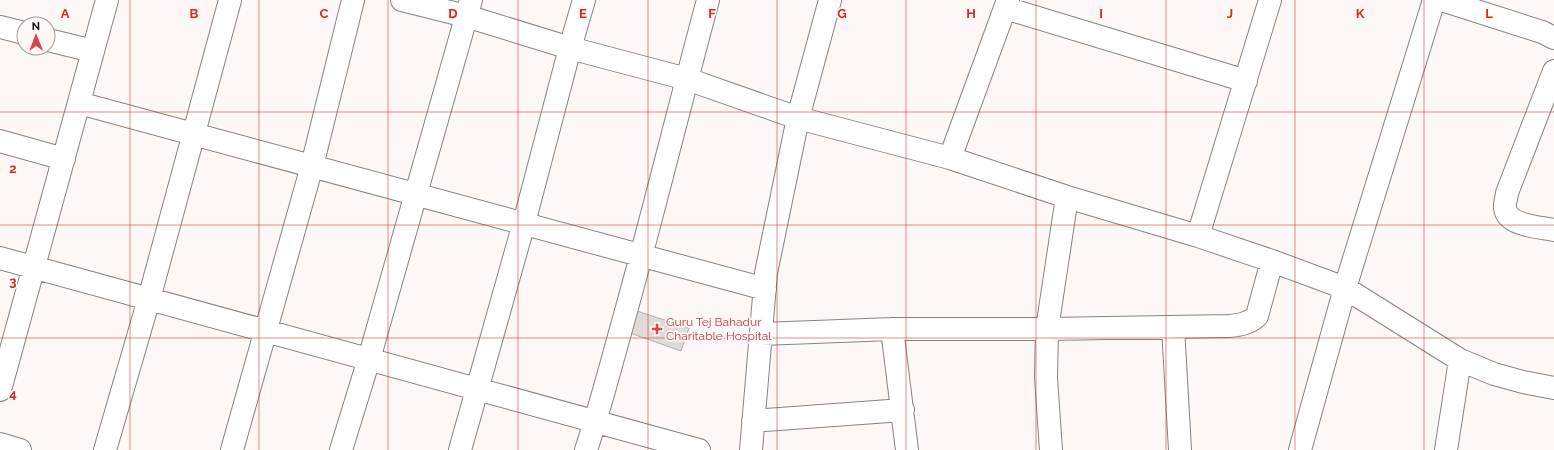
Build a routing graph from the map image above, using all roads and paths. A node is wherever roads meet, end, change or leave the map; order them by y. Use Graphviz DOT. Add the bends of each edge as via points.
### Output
graph roads {
  1 [pos="108,0"];
  2 [pos="230,0"];
  3 [pos="353,0"];
  4 [pos="402,0"];
  5 [pos="584,0"];
  6 [pos="708,0"];
  7 [pos="830,0"];
  8 [pos="1270,0"];
  9 [pos="1434,0"];
  10 [pos="1442,0"];
  11 [pos="1006,4"];
  12 [pos="468,8"];
  13 [pos="0,27"];
  14 [pos="16,31"];
  15 [pos="1554,38"];
  16 [pos="56,42"];
  17 [pos="570,48"];
  18 [pos="93,52"];
  19 [pos="1554,71"];
  20 [pos="687,79"];
  21 [pos="1246,81"];
  22 [pos="79,103"];
  23 [pos="798,118"];
  24 [pos="195,134"];
  25 [pos="0,141"];
  26 [pos="950,158"];
  27 [pos="64,159"];
  28 [pos="312,166"];
  29 [pos="416,194"];
  30 [pos="1067,197"];
  31 [pos="524,223"];
  32 [pos="1554,230"];
  33 [pos="1198,236"];
  34 [pos="642,255"];
  35 [pos="0,258"];
  36 [pos="1272,261"];
  37 [pos="34,267"];
  38 [pos="1345,288"];
  39 [pos="765,289"];
  40 [pos="149,299"];
  41 [pos="1173,327"];
  42 [pos="892,329"];
  43 [pos="1047,329"];
  44 [pos="266,331"];
  45 [pos="761,334"];
  46 [pos="369,359"];
  47 [pos="1460,360"];
  48 [pos="1554,388"];
  49 [pos="477,389"];
  50 [pos="0,390"];
  51 [pos="903,410"];
  52 [pos="595,422"];
  53 [pos="753,422"];
  54 [pos="0,444"];
  55 [pos="20,450"];
  56 [pos="105,450"];
  57 [pos="232,450"];
  58 [pos="341,450"];
  59 [pos="460,450"];
  60 [pos="586,450"];
  61 [pos="699,450"];
  62 [pos="751,450"];
  63 [pos="907,450"];
  64 [pos="1051,450"];
  65 [pos="1180,450"];
  66 [pos="1300,450"];
  67 [pos="1446,450"];
  1 -- 18 [label="street"];
  2 -- 24 [label="street"];
  3 -- 28 [label="street"];
  4 -- 12 [label="street"];
  5 -- 17 [label="street"];
  6 -- 20 [label="street"];
  7 -- 23 [label="street"];
  8 -- 21 [label="street"];
  9 -- 38 [label="street"];
  10 -- 15 [label="street"];
  11 -- 21 [label="street"];
  11 -- 26 [label="street"];
  12 -- 17 [label="street"];
  12 -- 29 [label="street"];
  13 -- 14 [label="street"];
  16 -- 18 [label="street"];
  17 -- 20 [label="street"];
  17 -- 31 [label="street"];
  18 -- 22 [label="street"];
  19 -- 32 [label="street" via="1507,193 1505,208 1513,221"];
  20 -- 23 [label="street"];
  20 -- 34 [label="street"];
  21 -- 33 [label="street"];
  22 -- 24 [label="street"];
  22 -- 27 [label="street"];
  23 -- 26 [label="street"];
  23 -- 39 [label="street" via="766,273"];
  24 -- 28 [label="street"];
  24 -- 40 [label="street"];
  25 -- 27 [label="street"];
  26 -- 30 [label="street"];
  27 -- 37 [label="street"];
  28 -- 29 [label="street"];
  28 -- 44 [label="street"];
  29 -- 31 [label="street"];
  29 -- 46 [label="street"];
  30 -- 33 [label="street"];
  30 -- 43 [label="street"];
  31 -- 34 [label="street"];
  31 -- 49 [label="street"];
  33 -- 36 [label="street"];
  34 -- 39 [label="street"];
  34 -- 52 [label="street"];
  35 -- 37 [label="street"];
  36 -- 38 [label="street"];
  36 -- 41 [label="street" via="1257,316 1251,321 1243,325"];
  37 -- 40 [label="street"];
  37 -- 50 [label="street"];
  38 -- 47 [label="street"];
  38 -- 66 [label="street"];
  39 -- 45 [label="street"];
  40 -- 44 [label="street"];
  40 -- 56 [label="street"];
  41 -- 43 [label="street"];
  41 -- 65 [label="street"];
  42 -- 43 [label="street"];
  42 -- 45 [label="street"];
  42 -- 51 [label="street"];
  43 -- 64 [label="street" via="1046,378"];
  44 -- 46 [label="street"];
  44 -- 57 [label="street"];
  45 -- 53 [label="street"];
  46 -- 49 [label="street"];
  46 -- 58 [label="street"];
  47 -- 48 [label="street" via="1494,374"];
  47 -- 67 [label="street"];
  49 -- 52 [label="street"];
  49 -- 59 [label="street"];
  51 -- 53 [label="street"];
  51 -- 63 [label="street"];
  52 -- 60 [label="street"];
  52 -- 61 [label="street"];
  53 -- 62 [label="street"];
  54 -- 55 [label="street"];
}
